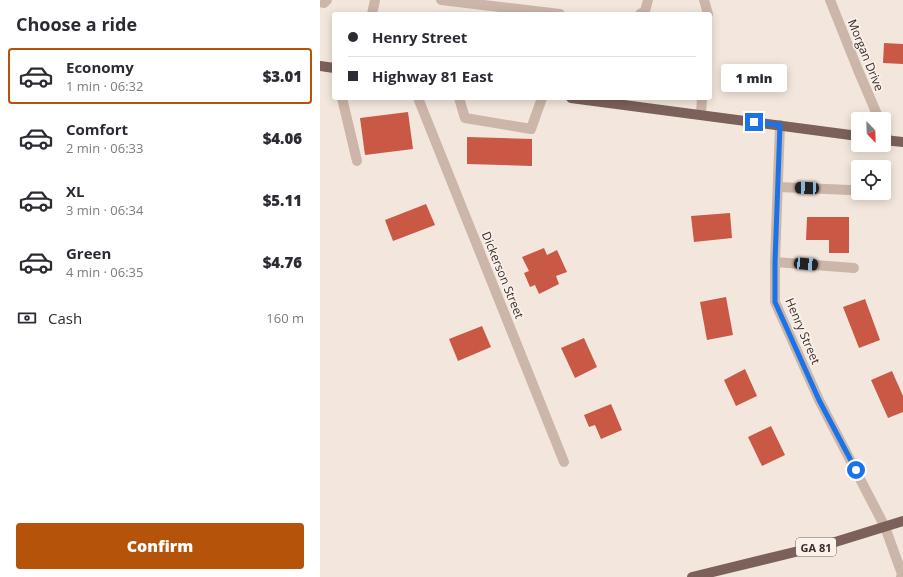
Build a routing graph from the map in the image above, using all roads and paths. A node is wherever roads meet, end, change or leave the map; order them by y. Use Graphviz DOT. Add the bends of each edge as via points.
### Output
graph roads {
  1 [pos="327,0"];
  2 [pos="375,0"];
  3 [pos="441,0"];
  4 [pos="648,0"];
  5 [pos="704,0"];
  6 [pos="830,0"];
  7 [pos="320,2"];
  8 [pos="372,12"];
  9 [pos="543,12"];
  10 [pos="643,12"];
  11 [pos="707,12"];
  12 [pos="320,66"];
  13 [pos="332,68"];
  14 [pos="343,100"];
  15 [pos="419,100"];
  16 [pos="460,100"];
  17 [pos="541,100"];
  18 [pos="587,100"];
  19 [pos="702,100"];
  20 [pos="876,112"];
  21 [pos="701,114"];
  22 [pos="780,125"];
  23 [pos="851,135"];
  24 [pos="891,141"];
  25 [pos="903,142"];
  26 [pos="358,161"];
  27 [pos="778,187"];
  28 [pos="850,190"];
  29 [pos="775,262"];
  30 [pos="854,268"];
  31 [pos="564,462"];
  32 [pos="903,521"];
  33 [pos="886,527"];
  34 [pos="692,577"];
  35 [pos="901,577"];
  1 -- 7 [label="street" via="324,3"];
  2 -- 8 [label="street"];
  3 -- 9 [label="street"];
  4 -- 10 [label="street"];
  5 -- 11 [label="street"];
  6 -- 20 [label="street, Morgan Drive"];
  12 -- 13 [label="main road"];
  14 -- 26 [label="street"];
  15 -- 31 [label="street, Dickerson Street"];
  16 -- 17 [label="street" via="465,118 531,129"];
  18 -- 21 [label="main road"];
  19 -- 21 [label="street"];
  21 -- 22 [label="main road"];
  22 -- 23 [label="main road"];
  22 -- 27 [label="street, Henry Street"];
  24 -- 25 [label="main road"];
  27 -- 28 [label="street"];
  27 -- 29 [label="street, Henry Street"];
  29 -- 30 [label="street"];
  29 -- 33 [label="street, Henry Street" via="775,302 819,400"];
  32 -- 33 [label="main road, GA 81"];
  33 -- 34 [label="main road, GA 81" via="832,543"];
  33 -- 35 [label="street, Henry Street"];
}
